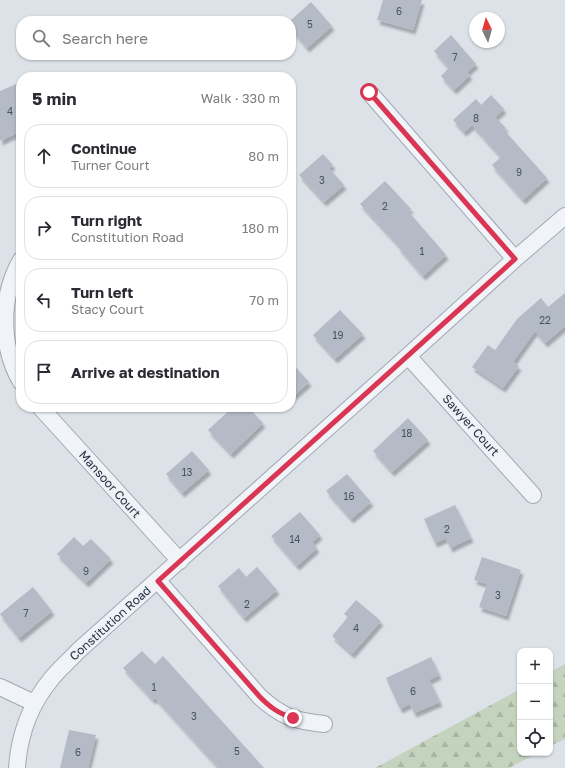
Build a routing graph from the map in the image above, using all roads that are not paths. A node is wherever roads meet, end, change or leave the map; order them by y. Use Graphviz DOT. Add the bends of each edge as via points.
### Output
graph roads {
  1 [pos="369,92"];
  2 [pos="565,216"];
  3 [pos="515,259"];
  4 [pos="16,270"];
  5 [pos="408,356"];
  6 [pos="16,374"];
  7 [pos="45,412"];
  8 [pos="533,495"];
  9 [pos="180,561"];
  10 [pos="158,581"];
  11 [pos="0,687"];
  12 [pos="34,703"];
  13 [pos="324,724"];
  14 [pos="17,768"];
  1 -- 3 [label="street"];
  2 -- 3 [label="street, Constitution Road"];
  3 -- 5 [label="street, Constitution Road"];
  4 -- 6 [label="street" via="7,295 5,324 9,357"];
  5 -- 8 [label="street, Sawyer Court"];
  5 -- 9 [label="street, Constitution Road"];
  7 -- 9 [label="street, Mansoor Court"];
  9 -- 10 [label="street, Constitution Road"];
  10 -- 12 [label="street, Constitution Road" via="68,661 53,676"];
  10 -- 13 [label="street" via="271,707 293,718"];
  11 -- 12 [label="street"];
  12 -- 14 [label="street, Constitution Road" via="22,735"];
}
